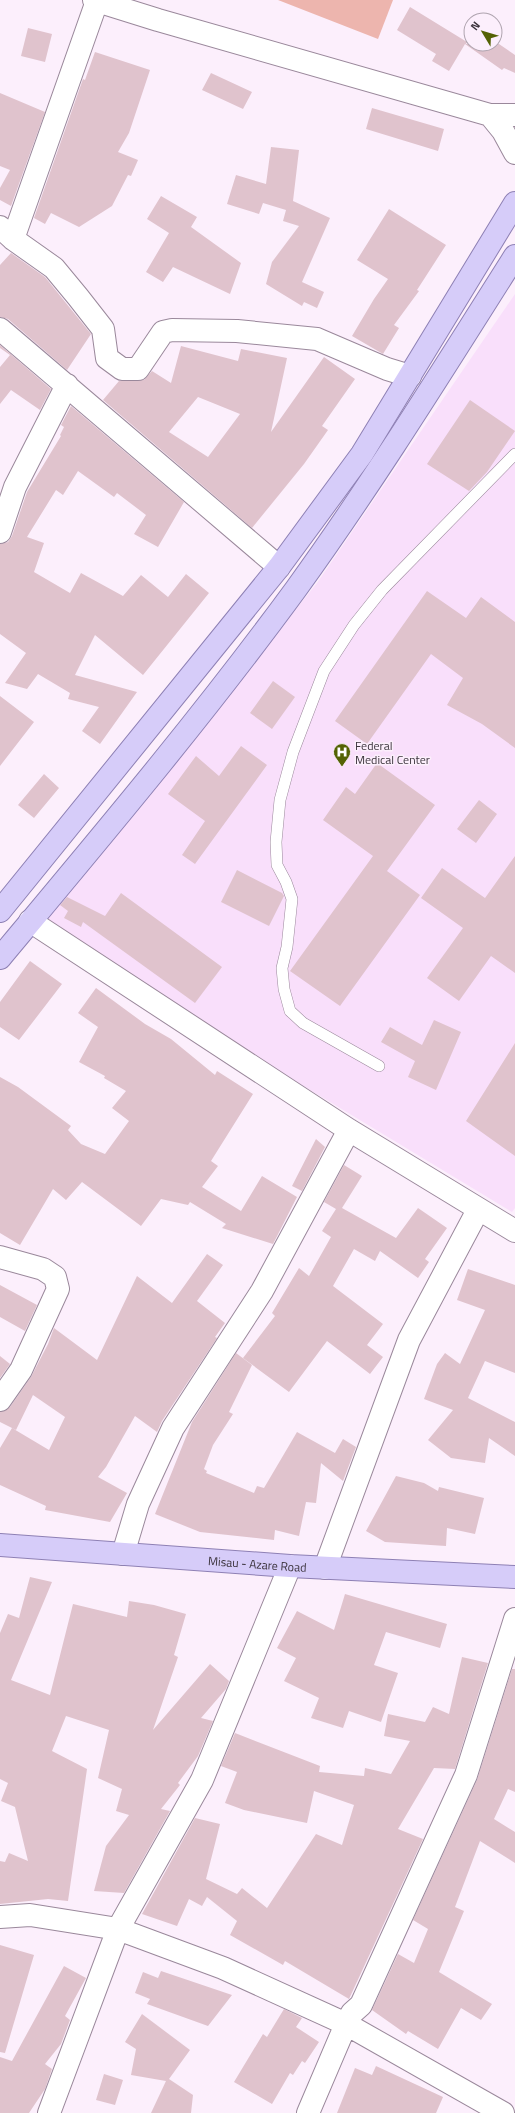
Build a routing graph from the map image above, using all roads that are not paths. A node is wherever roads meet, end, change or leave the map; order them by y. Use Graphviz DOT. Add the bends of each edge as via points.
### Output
graph roads {
  1 [pos="96,0"];
  2 [pos="490,115"];
  3 [pos="515,115"];
  4 [pos="515,153"];
  5 [pos="515,203"];
  6 [pos="7,233"];
  7 [pos="515,256"];
  8 [pos="0,328"];
  9 [pos="410,376"];
  10 [pos="67,385"];
  11 [pos="515,454"];
  12 [pos="0,532"];
  13 [pos="278,567"];
  14 [pos="2,904"];
  15 [pos="30,921"];
  16 [pos="0,958"];
  17 [pos="379,1066"];
  18 [pos="349,1130"];
  19 [pos="478,1210"];
  20 [pos="515,1231"];
  21 [pos="0,1257"];
  22 [pos="0,1400"];
  23 [pos="0,1546"];
  24 [pos="123,1554"];
  25 [pos="290,1566"];
  26 [pos="325,1568"];
  27 [pos="515,1577"];
  28 [pos="515,1618"];
  29 [pos="0,1917"];
  30 [pos="118,1929"];
  31 [pos="346,2024"];
  32 [pos="49,2113"];
  33 [pos="308,2113"];
  34 [pos="503,2113"];
  1 -- 2 [label="street"];
  1 -- 6 [label="street"];
  2 -- 3 [label="street"];
  2 -- 4 [label="street" via="503,131"];
  5 -- 9 [label="main road"];
  6 -- 9 [label="street" via="54,268 103,329 107,358 122,369 138,369 163,332 236,331 316,339"];
  7 -- 15 [label="main road" via="382,465 295,589 204,709"];
  8 -- 10 [label="street"];
  9 -- 13 [label="main road" via="362,454"];
  10 -- 12 [label="street" via="15,487"];
  10 -- 13 [label="street"];
  11 -- 17 [label="lane" via="382,590 354,625 324,671 293,752 280,800 276,842 277,865 292,899 282,968 290,1011 303,1023"];
  13 -- 14 [label="main road"];
  15 -- 16 [label="main road"];
  15 -- 18 [label="street"];
  18 -- 19 [label="street"];
  18 -- 24 [label="street" via="262,1291 173,1428 138,1504"];
  19 -- 20 [label="street"];
  19 -- 26 [label="street" via="409,1340"];
  21 -- 22 [label="street" via="43,1269 55,1277 58,1289 20,1370"];
  23 -- 24 [label="main road, Misau - Azare Road"];
  24 -- 25 [label="main road, Misau - Azare Road"];
  25 -- 26 [label="main road, Misau - Azare Road"];
  25 -- 30 [label="street" via="202,1780"];
  26 -- 27 [label="main road, Misau - Azare Road"];
  28 -- 31 [label="street" via="466,1775 361,2005 352,2013"];
  29 -- 30 [label="street" via="30,1915"];
  30 -- 31 [label="street" via="223,1968"];
  30 -- 32 [label="street"];
  31 -- 33 [label="street"];
  31 -- 34 [label="street"];
}
